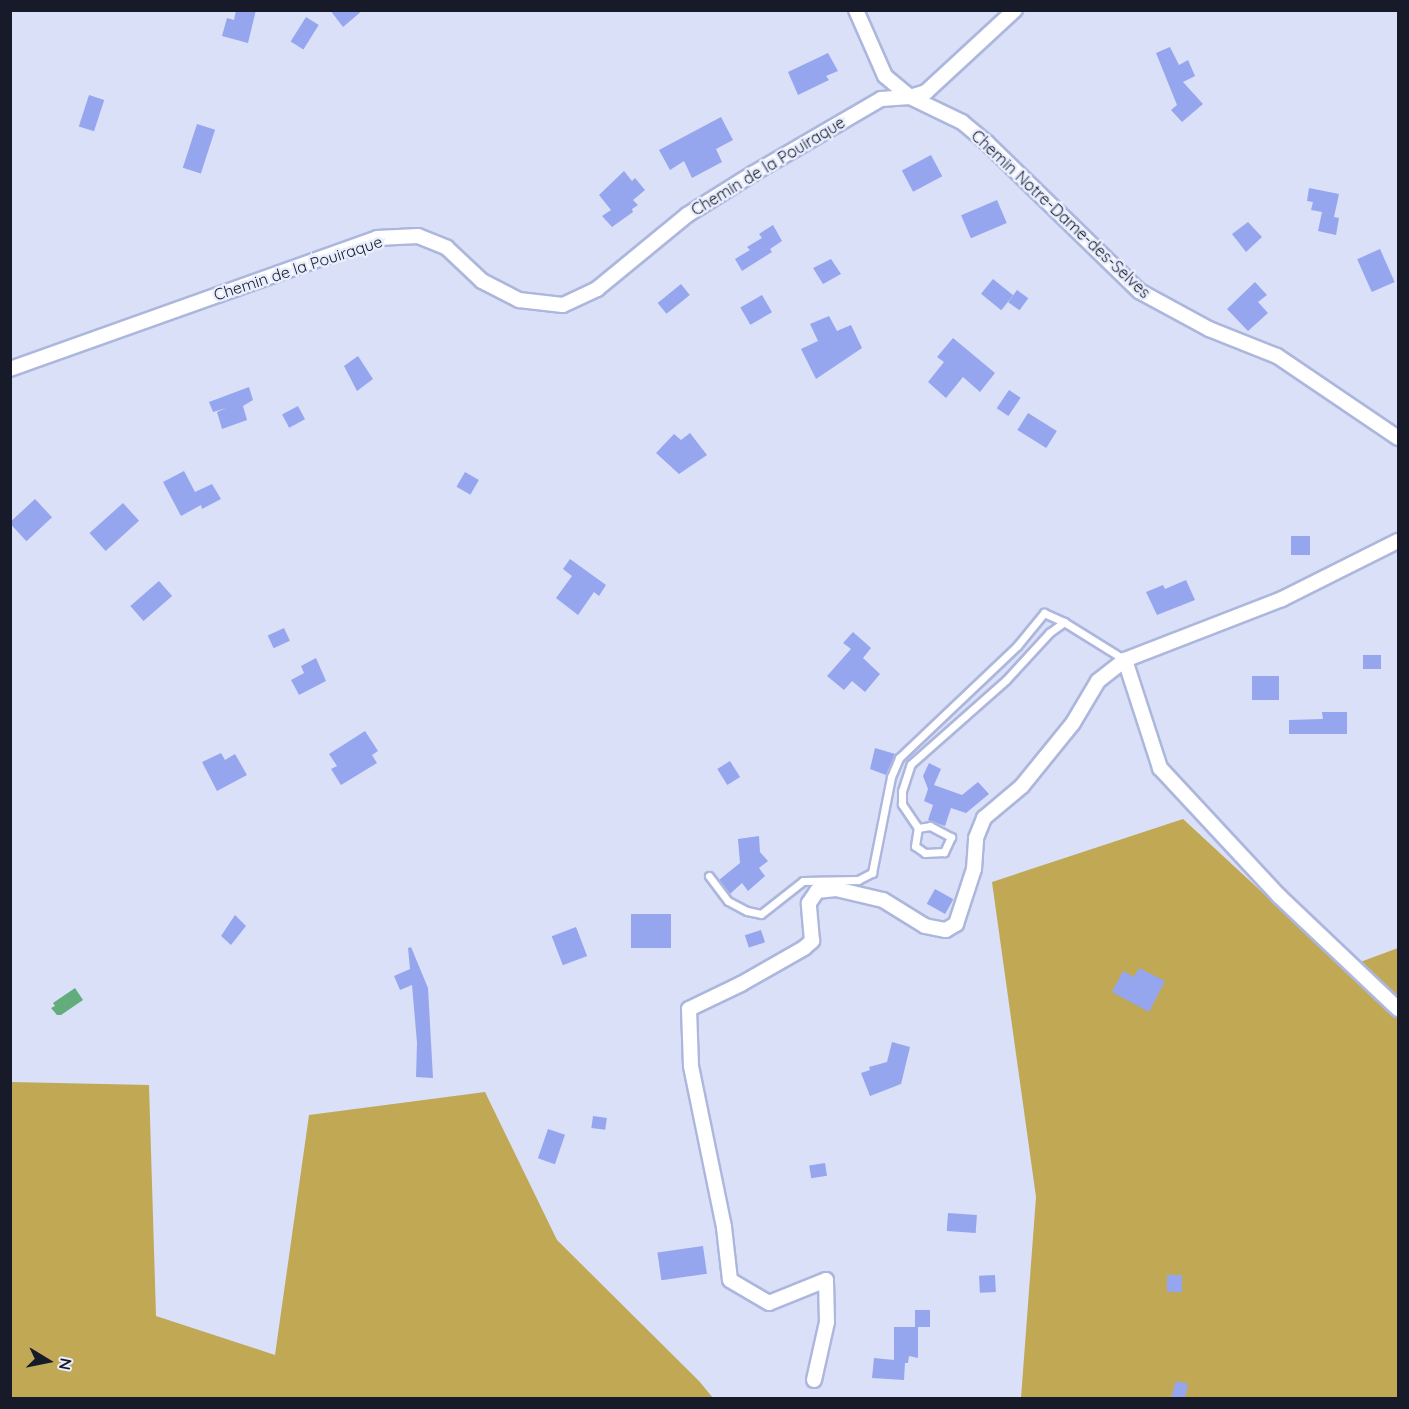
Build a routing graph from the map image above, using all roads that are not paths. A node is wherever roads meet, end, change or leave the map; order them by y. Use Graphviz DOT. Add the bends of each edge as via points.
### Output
graph roads {
  1 [pos="856,10"];
  2 [pos="1015,10"];
  3 [pos="910,97"];
  4 [pos="10,369"];
  5 [pos="1398,438"];
  6 [pos="1398,541"];
  7 [pos="1064,622"];
  8 [pos="1125,660"];
  9 [pos="918,828"];
  10 [pos="709,876"];
  11 [pos="1398,1009"];
  12 [pos="814,1380"];
  1 -- 3 [label="street, Chemin Notre-Dame-des-Selves" via="885,76"];
  2 -- 3 [label="street" via="926,92"];
  3 -- 4 [label="street, Chemin de la Pouiraque" via="881,99 754,173 687,215 597,289 563,305 519,300 482,281 447,248 418,236 377,238"];
  3 -- 5 [label="street, Chemin Notre-Dame-des-Selves" via="962,122 987,143 1139,291 1209,329 1277,356"];
  6 -- 8 [label="street" via="1282,599"];
  7 -- 8 [label="lane"];
  7 -- 9 [label="lane" via="1048,633 1006,680 911,764 902,804"];
  7 -- 10 [label="lane" via="1044,613 1017,646 899,758 891,777 872,873 858,880 803,881 761,914 728,901"];
  8 -- 11 [label="street" via="1160,768 1279,896"];
  8 -- 12 [label="street" via="1098,681 1073,723 1022,786 984,818 976,838 971,881 956,924 946,930 925,926 883,900 836,889 817,891 809,903 812,941 741,984 689,1009 691,1066 724,1227 730,1280 768,1303 826,1280 827,1322"];
  9 -- 9 [label="lane" via="915,846 925,853 944,852 951,837 930,826"];
}
